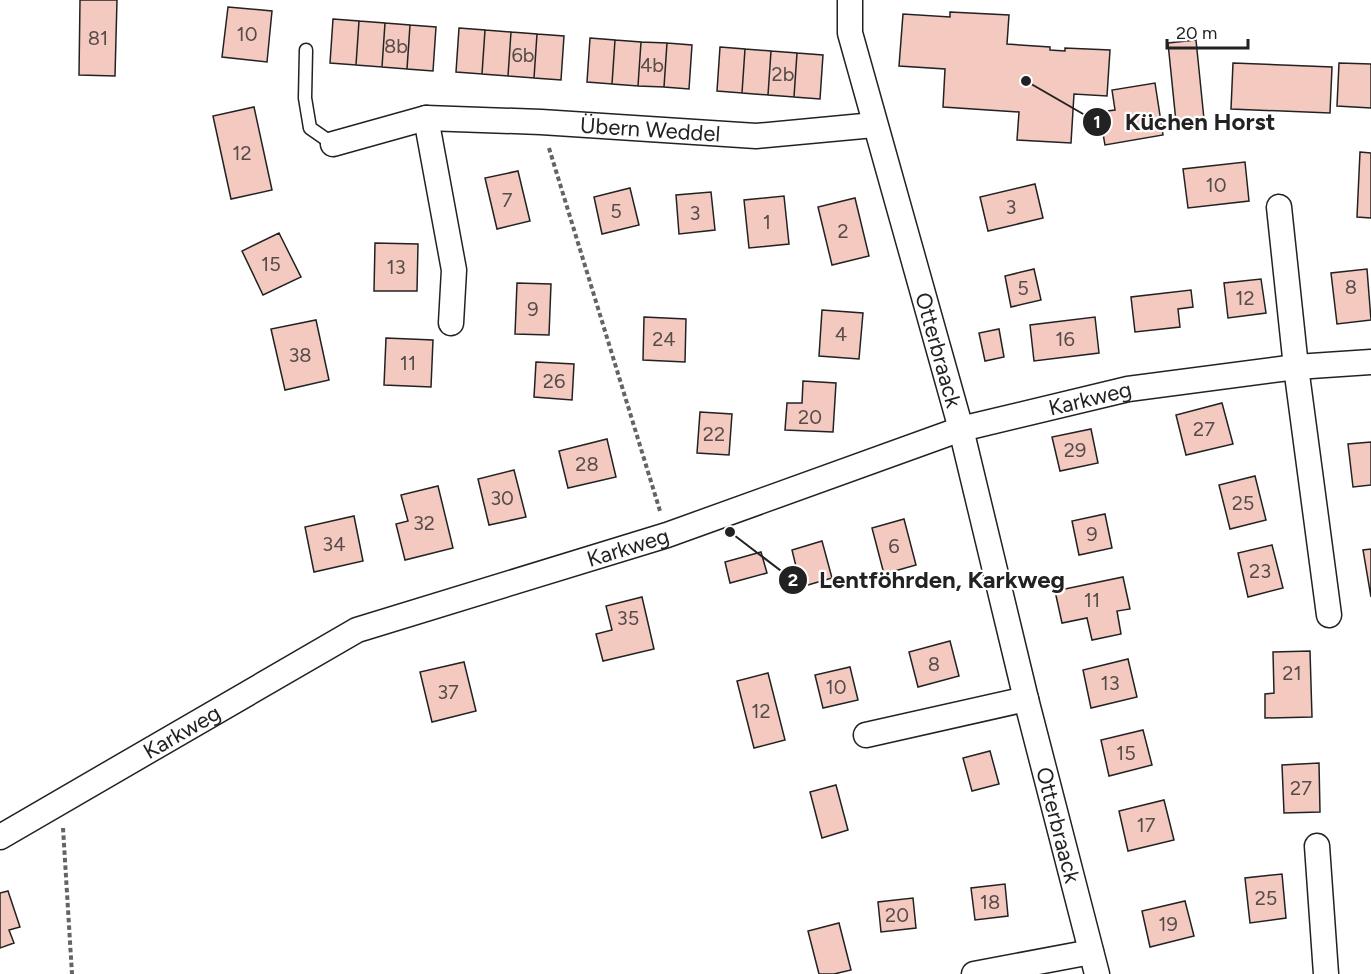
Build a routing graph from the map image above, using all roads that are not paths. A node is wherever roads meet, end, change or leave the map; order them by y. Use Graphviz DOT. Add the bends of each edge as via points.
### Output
graph roads {
  1 [pos="850,0"];
  2 [pos="306,50"];
  3 [pos="426,118"];
  4 [pos="874,124"];
  5 [pos="333,144"];
  6 [pos="1279,207"];
  7 [pos="451,323"];
  8 [pos="1371,362"];
  9 [pos="1296,367"];
  10 [pos="961,429"];
  11 [pos="1329,615"];
  12 [pos="1026,699"];
  13 [pos="866,735"];
  14 [pos="0,837"];
  15 [pos="1317,846"];
  16 [pos="1094,963"];
  17 [pos="974,974"];
  18 [pos="1326,974"];
  1 -- 4 [label="street, Otterbraack" via="850,33"];
  2 -- 5 [label="lane" via="305,98 310,128"];
  3 -- 4 [label="street, Übern Weddel" via="756,136"];
  3 -- 5 [label="street, Übern Weddel"];
  3 -- 7 [label="street" via="454,270"];
  4 -- 10 [label="street, Otterbraack"];
  6 -- 9 [label="street"];
  8 -- 9 [label="street, Karkweg"];
  9 -- 10 [label="street, Karkweg" via="1128,389"];
  9 -- 11 [label="street"];
  10 -- 12 [label="street, Otterbraack"];
  10 -- 14 [label="street, Karkweg" via="667,535 357,630"];
  12 -- 13 [label="street"];
  12 -- 16 [label="street, Otterbraack"];
  15 -- 18 [label="street"];
  16 -- 17 [label="street, Otterbraack"];
}
